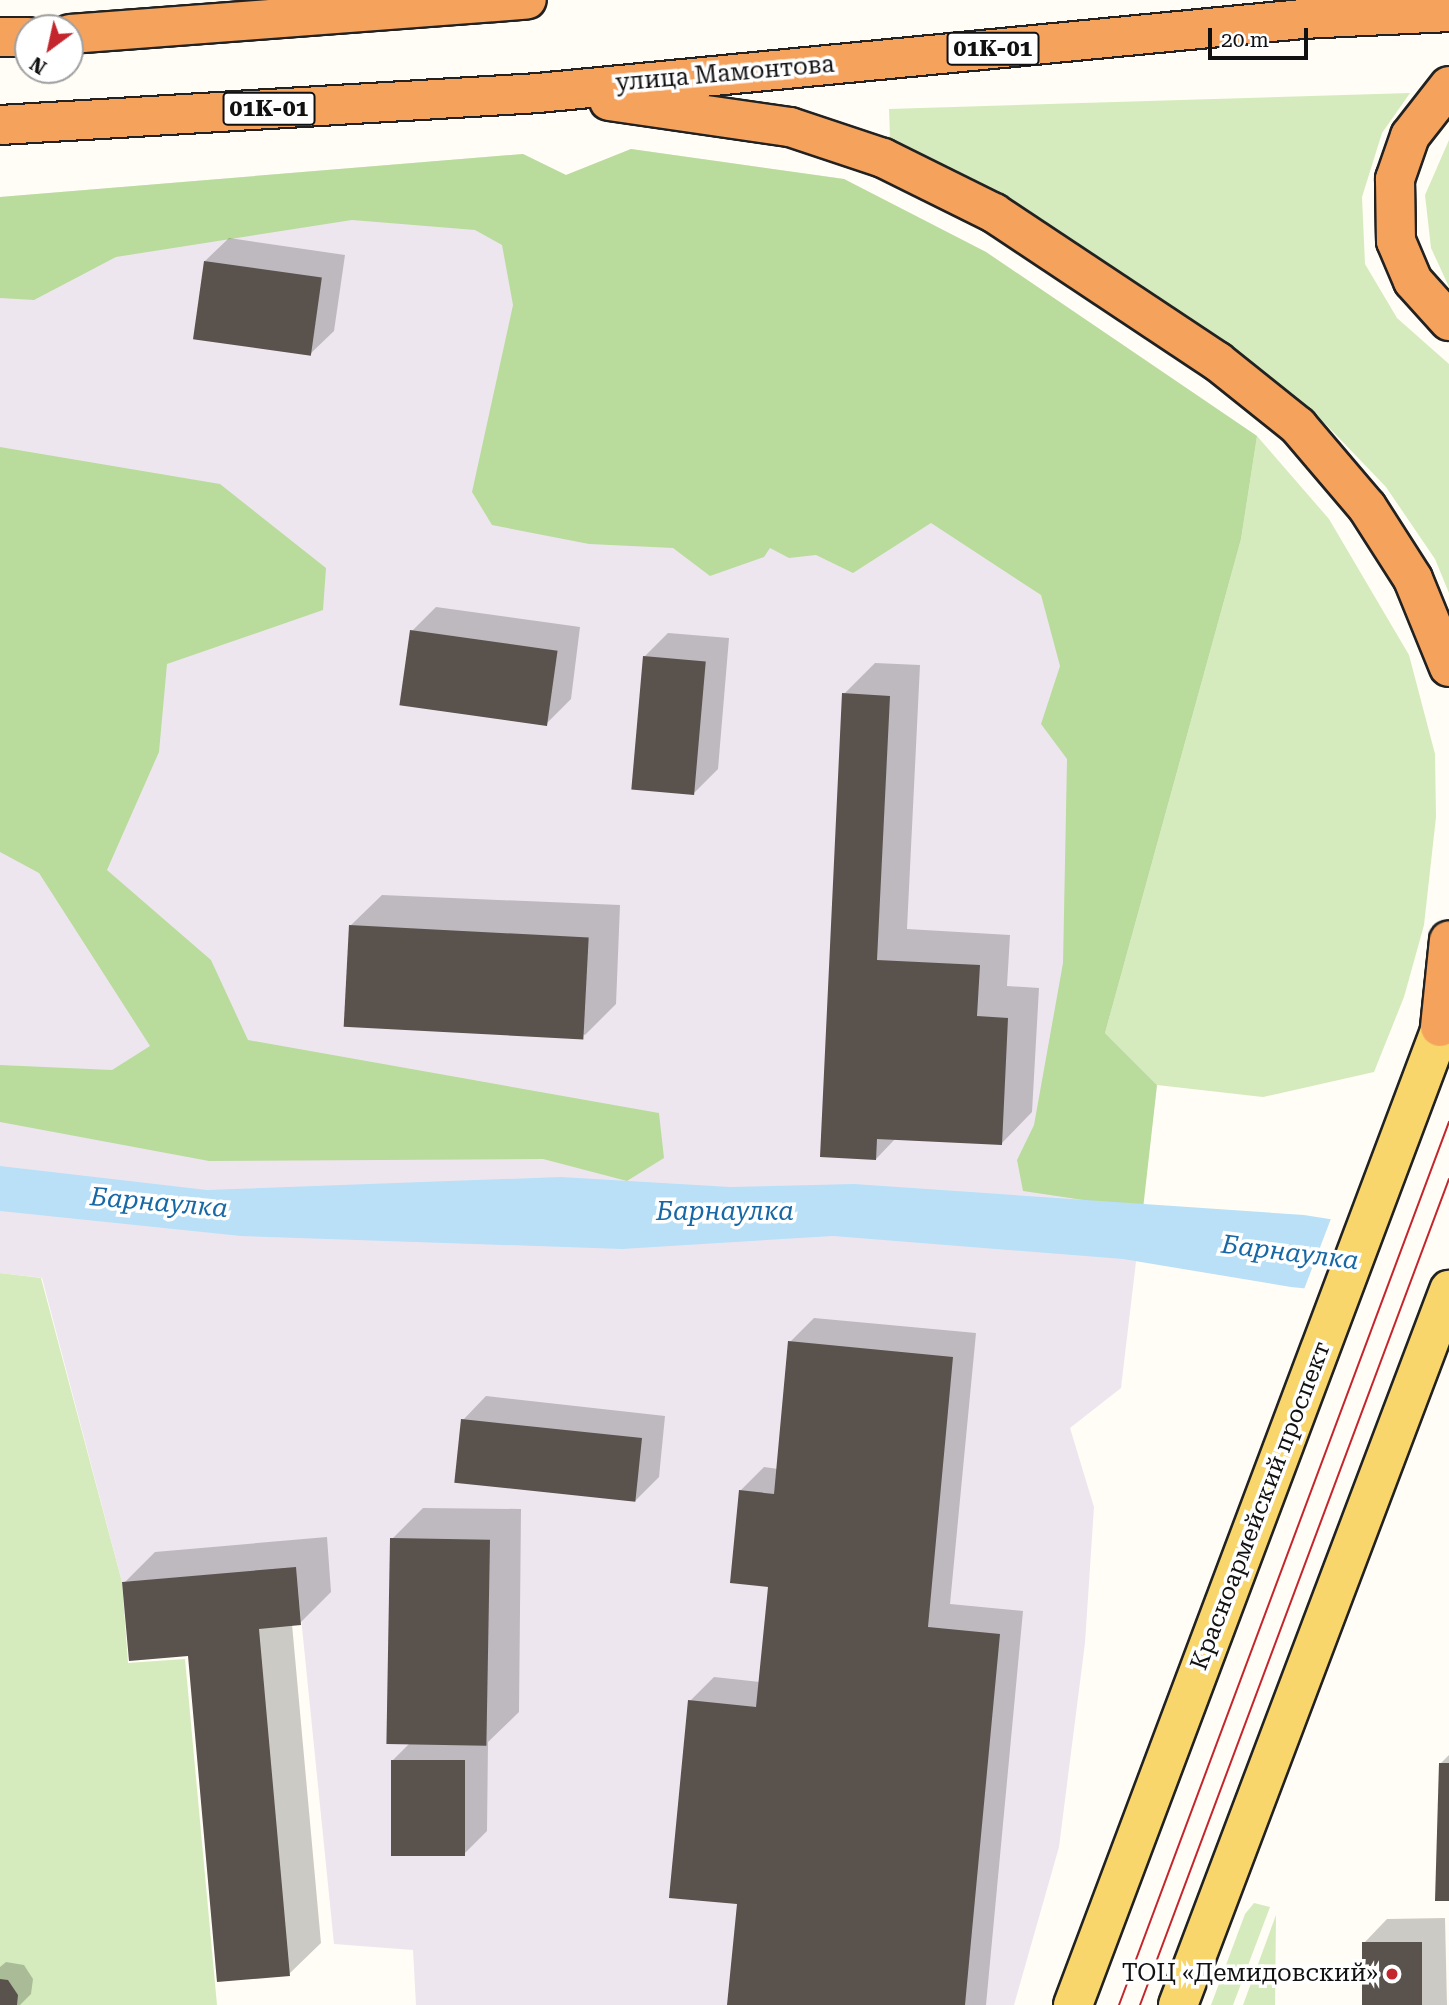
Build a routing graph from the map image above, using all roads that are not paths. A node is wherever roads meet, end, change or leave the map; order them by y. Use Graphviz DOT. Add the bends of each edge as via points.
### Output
graph roads {
  1 [pos="357,0"];
  2 [pos="527,0"];
  3 [pos="1449,12"];
  4 [pos="291,19"];
  5 [pos="84,33"];
  6 [pos="1449,86"];
  7 [pos="538,93"];
  8 [pos="0,125"];
  9 [pos="1449,321"];
  10 [pos="1449,667"];
  11 [pos="1449,940"];
  12 [pos="1445,1017"];
  13 [pos="1449,1290"];
  14 [pos="1073,2005"];
  15 [pos="1178,2005"];
  1 -- 4 [label="highway"];
  2 -- 4 [label="highway"];
  3 -- 7 [label="highway, улица Мамонтова / 01К-01" via="1302,19"];
  4 -- 5 [label="highway"];
  6 -- 9 [label="highway" via="1409,136 1395,178 1396,241 1413,281"];
  7 -- 8 [label="highway, улица Мамонтова / 01К-01"];
  7 -- 10 [label="highway" via="790,127 883,158 994,213 1217,361 1298,426 1367,507 1413,579"];
  11 -- 12 [label="highway"];
  12 -- 14 [label="main road, Красноармейский проспект"];
  13 -- 15 [label="main road"];
}
